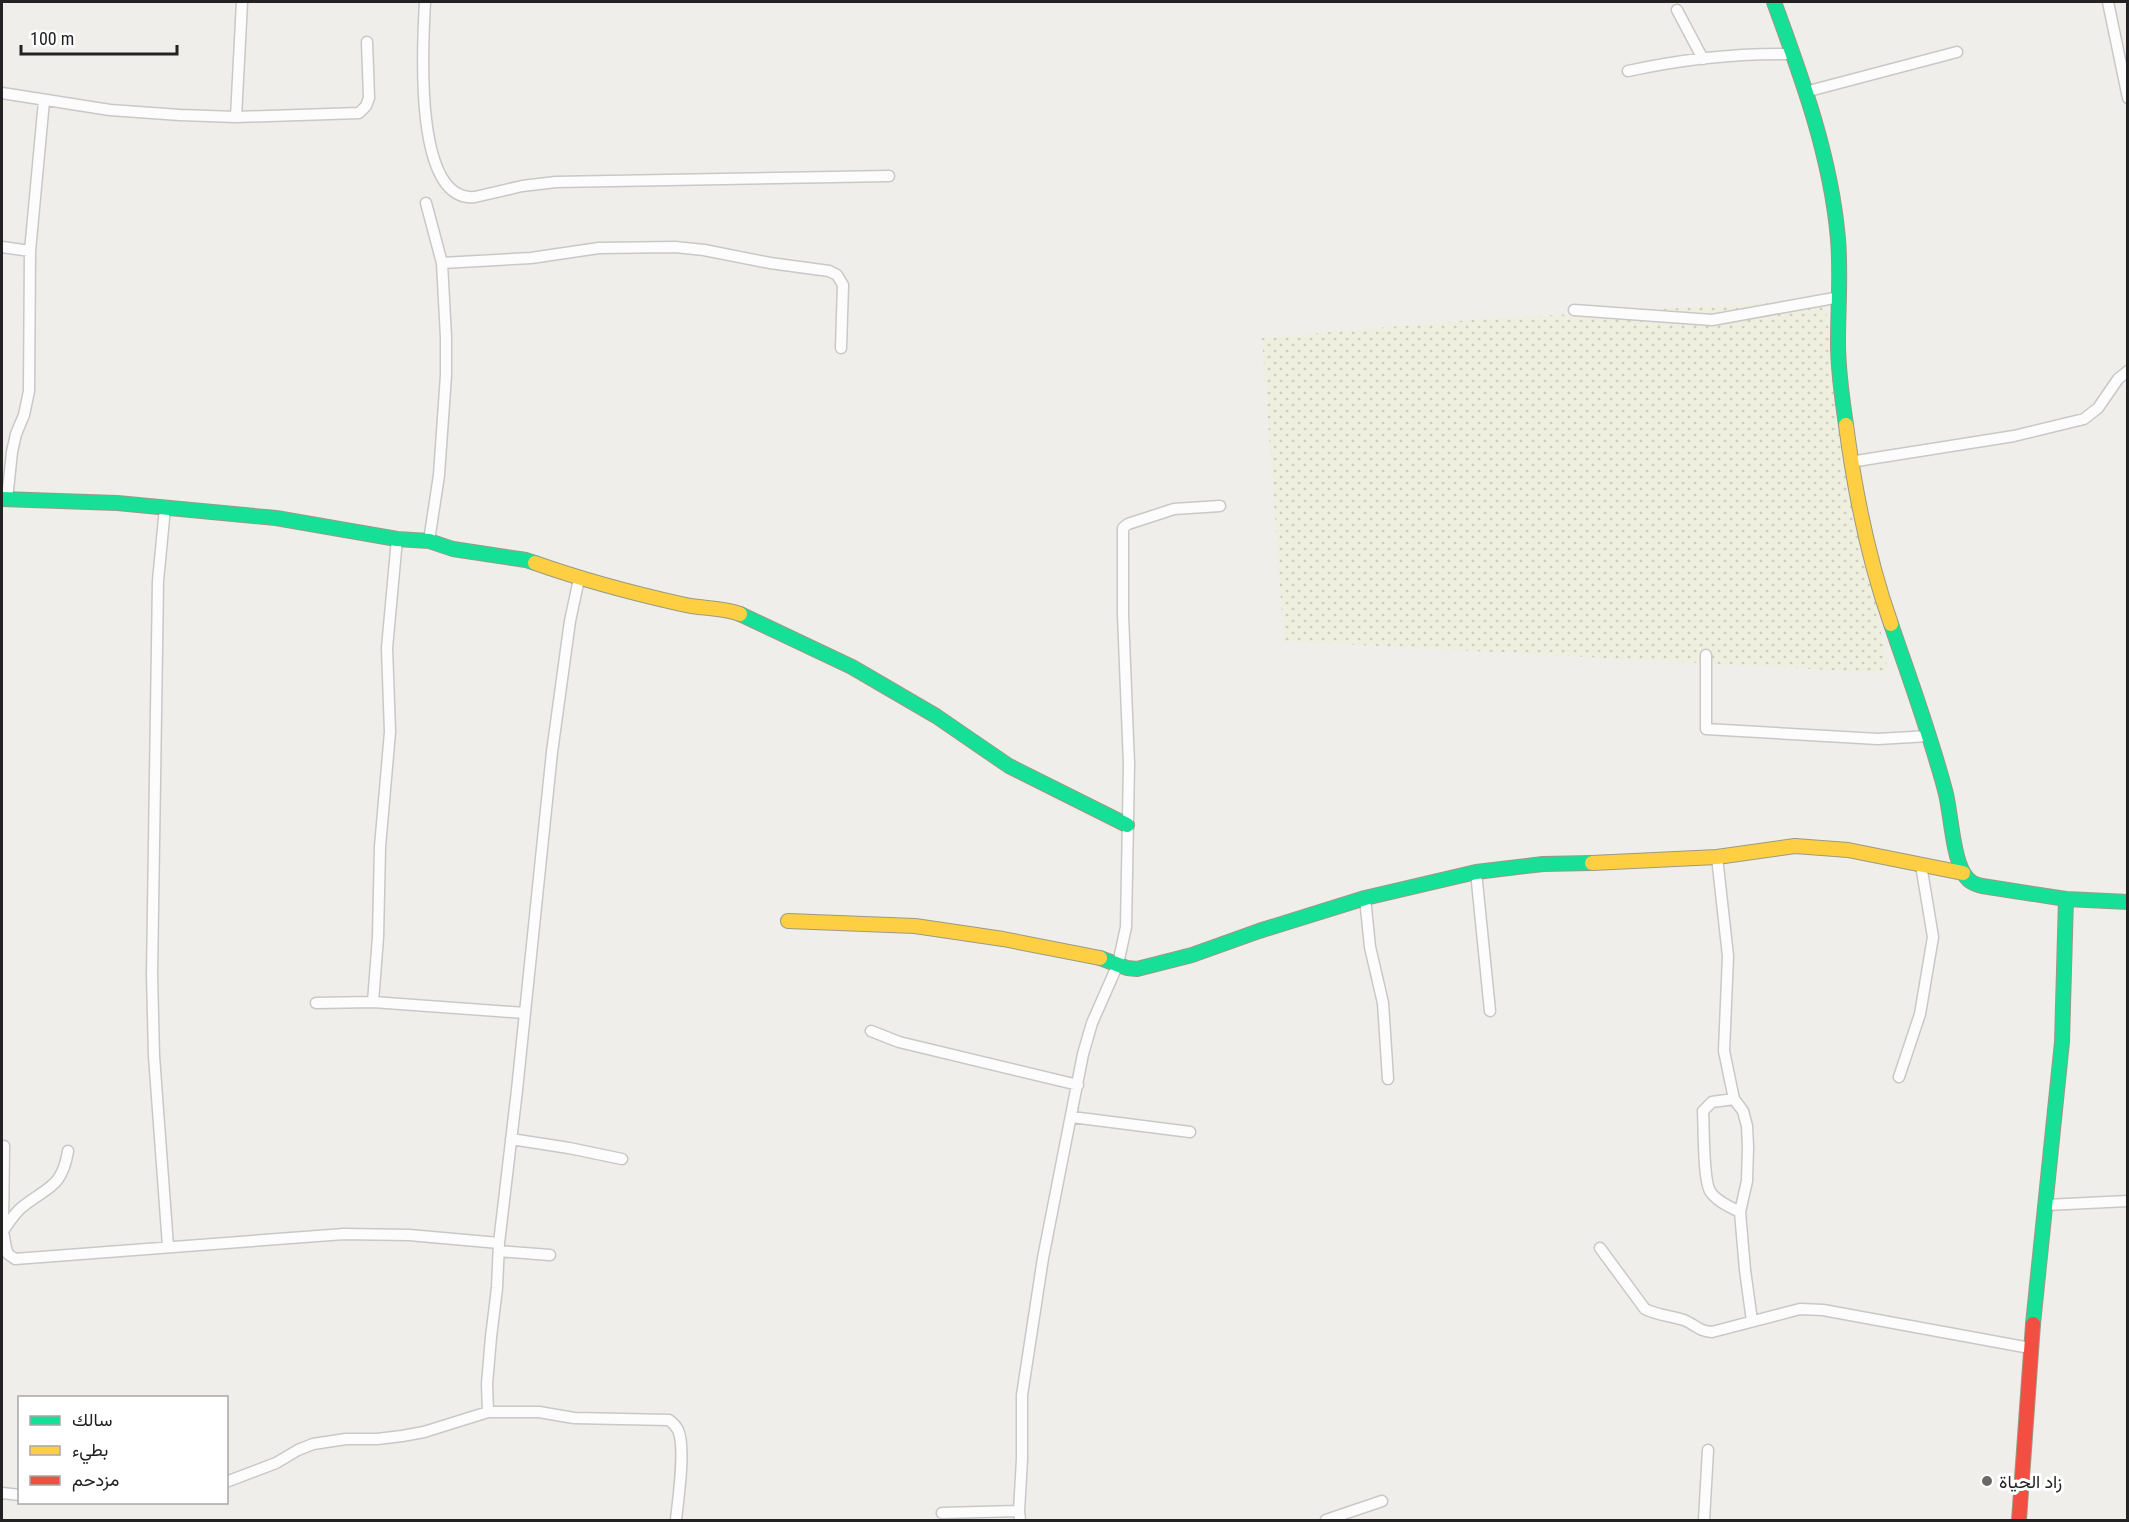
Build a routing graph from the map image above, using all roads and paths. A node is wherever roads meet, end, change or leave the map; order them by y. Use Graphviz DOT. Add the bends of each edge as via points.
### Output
graph roads {
  1 [pos="242,2"];
  2 [pos="425,2"];
  3 [pos="1774,2"];
  4 [pos="2108,2"];
  5 [pos="1677,10"];
  6 [pos="367,42"];
  7 [pos="1957,51"];
  8 [pos="1793,54"];
  9 [pos="1703,59"];
  10 [pos="1628,71"];
  11 [pos="2126,73"];
  12 [pos="1805,92"];
  13 [pos="2,93"];
  14 [pos="2127,98"];
  15 [pos="44,100"];
  16 [pos="236,117"];
  17 [pos="889,176"];
  18 [pos="426,203"];
  19 [pos="2,247"];
  20 [pos="30,251"];
  21 [pos="442,263"];
  22 [pos="1840,297"];
  23 [pos="1574,310"];
  24 [pos="841,348"];
  25 [pos="2127,371"];
  26 [pos="1850,462"];
  27 [pos="4,499"];
  28 [pos="1220,506"];
  29 [pos="165,508"];
  30 [pos="398,539"];
  31 [pos="429,542"];
  32 [pos="579,579"];
  33 [pos="1706,655"];
  34 [pos="1929,736"];
  35 [pos="1127,825"];
  36 [pos="1717,857"];
  37 [pos="1921,865"];
  38 [pos="1476,872"];
  39 [pos="1963,873"];
  40 [pos="1365,898"];
  41 [pos="2066,899"];
  42 [pos="2127,902"];
  43 [pos="788,921"];
  44 [pos="1118,964"];
  45 [pos="373,1002"];
  46 [pos="316,1003"];
  47 [pos="1490,1011"];
  48 [pos="525,1013"];
  49 [pos="870,1031"];
  50 [pos="1899,1077"];
  51 [pos="1388,1079"];
  52 [pos="1078,1085"];
  53 [pos="1734,1099"];
  54 [pos="1072,1117"];
  55 [pos="1190,1132"];
  56 [pos="511,1139"];
  57 [pos="4,1146"];
  58 [pos="68,1151"];
  59 [pos="622,1159"];
  60 [pos="2127,1201"];
  61 [pos="2046,1205"];
  62 [pos="1740,1212"];
  63 [pos="2,1231"];
  64 [pos="168,1246"];
  65 [pos="499,1247"];
  66 [pos="1600,1248"];
  67 [pos="549,1255"];
  68 [pos="1752,1321"];
  69 [pos="2030,1348"];
  70 [pos="488,1413"];
  71 [pos="1708,1450"];
  72 [pos="228,1481"];
  73 [pos="2,1493"];
  74 [pos="18,1495"];
  75 [pos="1382,1502"];
  76 [pos="942,1513"];
  77 [pos="1019,1516"];
  78 [pos="676,1521"];
  79 [pos="1326,1521"];
  80 [pos="1704,1521"];
  81 [pos="2019,1521"];
  1 -- 16 [label="street"];
  2 -- 17 [label="street" via="424,115 428,136 451,190 467,198 556,182"];
  3 -- 8 [label="street"];
  4 -- 11 [label="street"];
  5 -- 9 [label="street"];
  6 -- 16 [label="street" via="369,98 359,112"];
  7 -- 12 [label="street"];
  8 -- 9 [label="street" via="1753,53"];
  8 -- 12 [label="street"];
  9 -- 10 [label="street"];
  11 -- 14 [label="street"];
  12 -- 22 [label="street" via="1832,194"];
  13 -- 15 [label="street"];
  15 -- 16 [label="street" via="110,110"];
  15 -- 20 [label="street"];
  18 -- 21 [label="street"];
  19 -- 20 [label="street"];
  20 -- 27 [label="street" via="29,391"];
  21 -- 24 [label="street" via="539,257 599,248 675,247 829,271 840,278 844,289"];
  21 -- 31 [label="street" via="446,375 439,475"];
  22 -- 23 [label="street" via="1712,320"];
  22 -- 26 [label="street" via="1838,345"];
  25 -- 26 [label="street" via="2098,408 2084,419 2014,436"];
  26 -- 34 [label="street" via="1870,555"];
  27 -- 29 [label="street"];
  28 -- 35 [label="street" via="1174,509 1123,528"];
  29 -- 30 [label="street" via="276,518"];
  29 -- 64 [label="street" via="158,581 152,975"];
  30 -- 31 [label="street"];
  30 -- 45 [label="street" via="387,648 390,732"];
  31 -- 32 [label="street" via="526,560"];
  32 -- 35 [label="street" via="685,605 732,611 768,626 852,667 936,716 1009,766"];
  32 -- 48 [label="street" via="552,752"];
  33 -- 34 [label="street" via="1706,729 1878,739"];
  34 -- 39 [label="street"];
  35 -- 44 [label="street" via="1126,927"];
  36 -- 37 [label="street" via="1795,846 1848,850"];
  36 -- 38 [label="street" via="1543,864"];
  36 -- 53 [label="street" via="1728,956 1724,1051"];
  37 -- 39 [label="street"];
  37 -- 50 [label="street" via="1933,937 1920,1014"];
  38 -- 40 [label="street"];
  38 -- 47 [label="street"];
  39 -- 41 [label="street" via="1971,883 1982,886"];
  40 -- 44 [label="street" via="1192,955 1137,969"];
  40 -- 51 [label="street" via="1383,1003"];
  41 -- 42 [label="street"];
  41 -- 61 [label="street" via="2062,1042"];
  43 -- 44 [label="street" via="915,926 1079,953"];
  44 -- 52 [label="street" via="1092,1023"];
  45 -- 46 [label="street"];
  45 -- 48 [label="street"];
  48 -- 56 [label="street"];
  49 -- 52 [label="street" via="899,1042"];
  52 -- 54 [label="street"];
  53 -- 62 [label="street" via="1747,1126 1747,1181"];
  53 -- 62 [label="street" via="1712,1102 1703,1111 1706,1173 1708,1189 1715,1198"];
  54 -- 55 [label="street"];
  54 -- 77 [label="street" via="1043,1258 1022,1395"];
  56 -- 59 [label="street"];
  56 -- 65 [label="street"];
  57 -- 63 [label="street"];
  58 -- 63 [label="street" via="54,1186 20,1209"];
  60 -- 61 [label="street"];
  61 -- 69 [label="street"];
  62 -- 68 [label="street"];
  63 -- 64 [label="street" via="8,1254 15,1258"];
  64 -- 65 [label="street" via="344,1234 409,1235"];
  65 -- 67 [label="street"];
  65 -- 70 [label="street"];
  66 -- 68 [label="street" via="1645,1309 1653,1313 1712,1332"];
  68 -- 69 [label="street" via="1800,1309 1823,1310"];
  69 -- 81 [label="street"];
  70 -- 72 [label="street" via="402,1436 313,1444"];
  70 -- 78 [label="street" via="669,1420 680,1432"];
  71 -- 80 [label="street"];
  73 -- 74 [label="street"];
  75 -- 79 [label="street"];
  76 -- 77 [label="street"];
}
